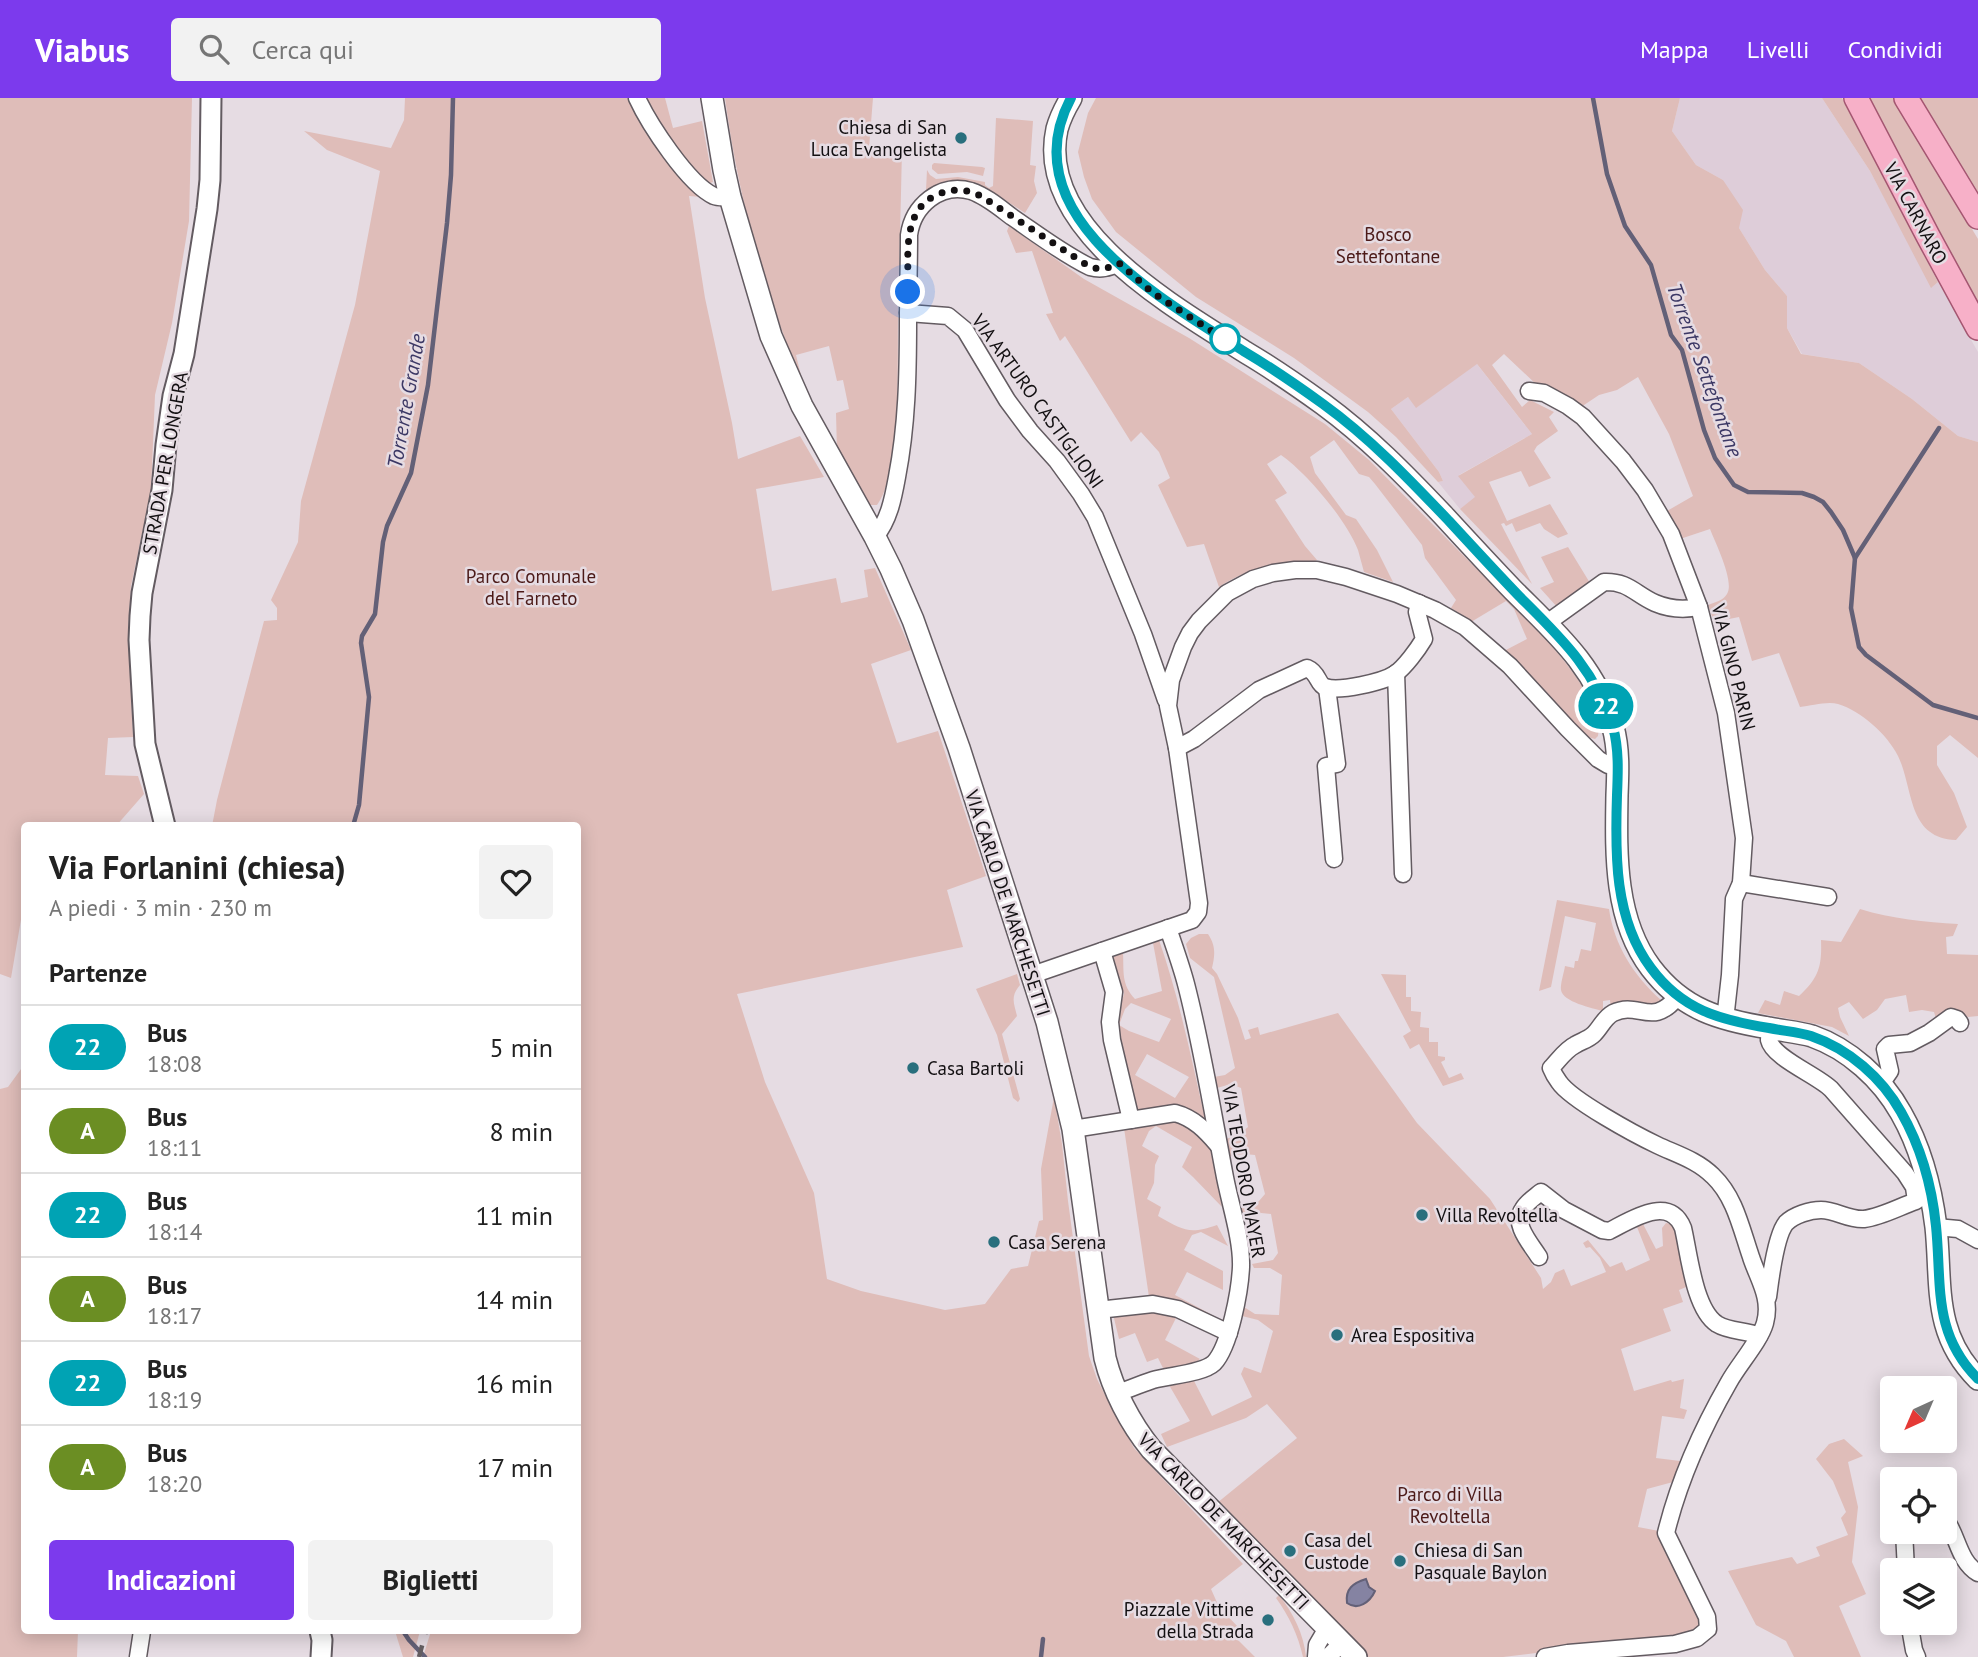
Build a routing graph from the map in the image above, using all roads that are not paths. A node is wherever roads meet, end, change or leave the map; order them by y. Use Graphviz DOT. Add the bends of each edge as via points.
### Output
graph roads {
  1 [pos="211,98"];
  2 [pos="637,98"];
  3 [pos="712,98"];
  4 [pos="1071,98"];
  5 [pos="1856,98"];
  6 [pos="1906,98"];
  7 [pos="730,197"];
  8 [pos="1978,217"];
  9 [pos="1119,263"];
  10 [pos="908,313"];
  11 [pos="1978,328"];
  12 [pos="1529,391"];
  13 [pos="874,537"];
  14 [pos="1419,603"];
  15 [pos="1699,607"];
  16 [pos="1547,623"];
  17 [pos="1396,673"];
  18 [pos="1327,688"];
  19 [pos="1168,706"];
  20 [pos="1177,748"];
  21 [pos="1618,766"];
  22 [pos="164,822"];
  23 [pos="1334,859"];
  24 [pos="1403,874"];
  25 [pos="1741,883"];
  26 [pos="1828,897"];
  27 [pos="1168,928"];
  28 [pos="1102,951"];
  29 [pos="1032,975"];
  30 [pos="1678,996"];
  31 [pos="1726,1020"];
  32 [pos="1960,1023"];
  33 [pos="1770,1028"];
  34 [pos="1881,1084"];
  35 [pos="1131,1121"];
  36 [pos="1073,1129"];
  37 [pos="1219,1147"];
  38 [pos="1936,1227"];
  39 [pos="1978,1240"];
  40 [pos="1539,1257"];
  41 [pos="1768,1300"];
  42 [pos="1098,1310"];
  43 [pos="1229,1333"];
  44 [pos="1759,1336"];
  45 [pos="1978,1379"];
  46 [pos="1118,1393"];
  47 [pos="1957,1542"];
  48 [pos="1978,1573"];
  49 [pos="142,1634"];
  50 [pos="321,1634"];
  51 [pos="1911,1635"];
  52 [pos="1338,1646"];
  53 [pos="138,1657"];
  54 [pos="321,1657"];
  55 [pos="1316,1657"];
  56 [pos="1545,1657"];
  57 [pos="1917,1657"];
  1 -- 22 [label="street, STRADA PER LONGERA" via="207,209 140,616 145,744"];
  2 -- 7 [label="street" via="660,138 698,184 715,196"];
  3 -- 7 [label="main road, VIA CARLO DE MARCHESETTI"];
  4 -- 9 [label="main road" via="1055,144 1063,191 1081,220"];
  5 -- 11 [label="main road, VIA CARNARO"];
  6 -- 8 [label="main road"];
  7 -- 13 [label="main road, VIA CARLO DE MARCHESETTI" via="783,365"];
  9 -- 10 [label="street" via="1110,268 1090,267 981,196 962,189 946,191 927,200 910,224"];
  9 -- 16 [label="main road" via="1153,293 1357,430"];
  10 -- 13 [label="street" via="903,447 887,518"];
  10 -- 19 [label="street, VIA ARTURO CASTIGLIONI" via="948,316 965,330 1007,400 1081,494 1095,517"];
  12 -- 15 [label="street, VIA GINO PARIN" via="1544,393 1583,417 1623,461 1671,534"];
  13 -- 29 [label="main road, VIA CARLO DE MARCHESETTI" via="914,620 935,678"];
  14 -- 17 [label="street" via="1423,639"];
  14 -- 19 [label="street" via="1317,570 1253,579 1227,593 1190,633 1171,680"];
  14 -- 21 [label="street" via="1478,637 1518,673 1584,747 1608,765"];
  15 -- 16 [label="street" via="1656,604 1626,584 1604,582"];
  15 -- 25 [label="street, VIA GINO PARIN" via="1734,759 1744,838"];
  16 -- 21 [label="main road" via="1594,680 1612,725"];
  17 -- 18 [label="street" via="1363,685"];
  17 -- 24 [label="street"];
  18 -- 20 [label="street" via="1307,668 1259,690"];
  18 -- 23 [label="street" via="1337,764 1326,766"];
  19 -- 20 [label="street, VIA ARTURO CASTIGLIONI"];
  20 -- 27 [label="street, VIA ARTURO CASTIGLIONI" via="1199,903 1192,920"];
  21 -- 30 [label="main road" via="1617,850 1628,924 1643,957"];
  25 -- 26 [label="street"];
  25 -- 31 [label="street, VIA GINO PARIN" via="1734,900"];
  27 -- 28 [label="street"];
  27 -- 37 [label="street, VIA TEODORO MAYER" via="1186,982"];
  28 -- 29 [label="street"];
  28 -- 35 [label="street" via="1114,992 1112,1040"];
  29 -- 36 [label="main road, VIA CARLO DE MARCHESETTI"];
  30 -- 31 [label="main road"];
  30 -- 41 [label="street" via="1663,1011 1616,1012 1607,1017 1593,1035 1573,1045 1551,1069 1560,1084 1578,1098 1713,1176 1736,1210"];
  31 -- 33 [label="main road"];
  32 -- 34 [label="street" via="1951,1017 1909,1043 1889,1045 1885,1049 1890,1071"];
  33 -- 34 [label="main road" via="1810,1035 1832,1046"];
  33 -- 41 [label="street" via="1773,1049 1831,1089 1905,1173 1916,1201 1864,1219 1819,1210 1792,1218 1779,1239"];
  34 -- 38 [label="main road" via="1915,1140"];
  35 -- 36 [label="street"];
  35 -- 37 [label="street" via="1175,1113 1206,1130"];
  36 -- 42 [label="main road, VIA CARLO DE MARCHESETTI"];
  37 -- 43 [label="street, VIA TEODORO MAYER" via="1240,1249 1238,1294"];
  38 -- 39 [label="street" via="1958,1229"];
  38 -- 45 [label="main road" via="1938,1280 1947,1331"];
  40 -- 44 [label="street" via="1521,1228 1520,1216 1541,1192 1602,1230 1657,1211 1674,1214 1683,1228 1697,1290 1710,1318 1729,1329"];
  41 -- 44 [label="street"];
  42 -- 43 [label="street" via="1153,1304"];
  42 -- 46 [label="main road, VIA CARLO DE MARCHESETTI" via="1105,1358"];
  43 -- 46 [label="street, VIA TEODORO MAYER" via="1209,1367"];
  44 -- 56 [label="street" via="1695,1448 1666,1533 1707,1617 1708,1629 1697,1638 1675,1644"];
  46 -- 52 [label="main road, VIA CARLO DE MARCHESETTI" via="1151,1449"];
  47 -- 48 [label="street" via="1965,1562"];
  49 -- 53 [label="street"];
  50 -- 54 [label="street"];
  51 -- 57 [label="street"];
  52 -- 55 [label="street" via="1320,1637"];
}
